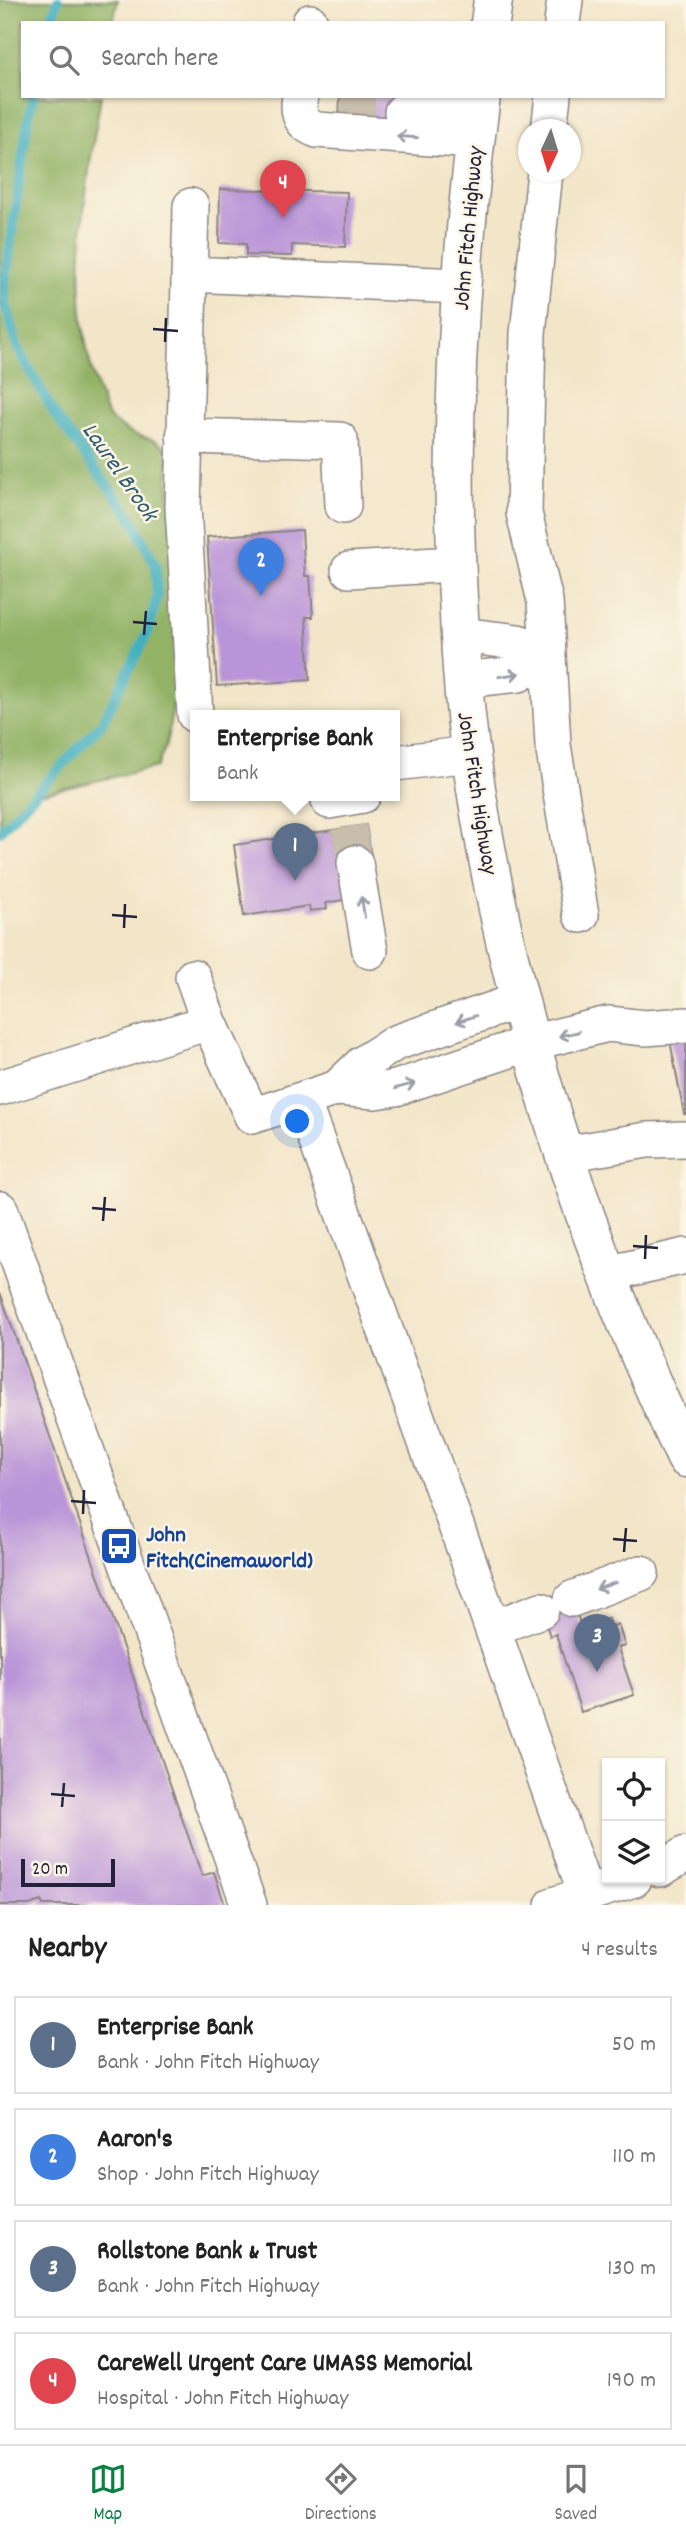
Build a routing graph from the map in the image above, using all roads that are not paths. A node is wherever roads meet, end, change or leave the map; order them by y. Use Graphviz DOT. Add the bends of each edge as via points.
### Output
graph roads {
  1 [pos="493,0"];
  2 [pos="565,0"];
  3 [pos="490,21"];
  4 [pos="562,21"];
  5 [pos="553,98"];
  6 [pos="299,102"];
  7 [pos="340,109"];
  8 [pos="402,112"];
  9 [pos="478,117"];
  10 [pos="551,119"];
  11 [pos="544,182"];
  12 [pos="191,206"];
  13 [pos="189,274"];
  14 [pos="460,286"];
  15 [pos="184,436"];
  16 [pos="343,506"];
  17 [pos="455,564"];
  18 [pos="349,570"];
  19 [pos="460,635"];
  20 [pos="548,652"];
  21 [pos="463,680"];
  22 [pos="195,710"];
  23 [pos="470,754"];
  24 [pos="400,762"];
  25 [pos="355,863"];
  26 [pos="581,915"];
  27 [pos="370,951"];
  28 [pos="193,977"];
  29 [pos="519,1001"];
  30 [pos="209,1022"];
  31 [pos="686,1025"];
  32 [pos="530,1043"];
  33 [pos="0,1088"];
  34 [pos="337,1088"];
  35 [pos="302,1100"];
  36 [pos="686,1127"];
  37 [pos="686,1139"];
  38 [pos="647,1140"];
  39 [pos="565,1154"];
  40 [pos="0,1209"];
  41 [pos="686,1256"];
  42 [pos="606,1274"];
  43 [pos="686,1458"];
  44 [pos="640,1573"];
  45 [pos="501,1625"];
  46 [pos="686,1854"];
  47 [pos="665,1868"];
  48 [pos="665,1872"];
  49 [pos="686,1876"];
  50 [pos="618,1884"];
  51 [pos="586,1894"];
  52 [pos="249,1905"];
  53 [pos="553,1905"];
  1 -- 3 [label="main road"];
  2 -- 4 [label="lane"];
  5 -- 10 [label="lane"];
  6 -- 7 [label="lane"];
  9 -- 6 [label="lane, one-way" via="317,130 303,122"];
  8 -- 9 [label="lane"];
  9 -- 14 [label="main road, John Fitch Highway"];
  11 -- 20 [label="lane" via="528,333 524,513 545,601"];
  12 -- 13 [label="lane"];
  13 -- 14 [label="lane"];
  13 -- 15 [label="lane"];
  14 -- 17 [label="main road, John Fitch Highway" via="454,419"];
  15 -- 16 [label="lane" via="340,440"];
  15 -- 22 [label="lane" via="183,507"];
  17 -- 18 [label="lane"];
  17 -- 19 [label="main road, John Fitch Highway"];
  19 -- 20 [label="lane" via="518,642"];
  19 -- 21 [label="main road, John Fitch Highway"];
  21 -- 20 [label="lane, one-way" via="519,674"];
  20 -- 26 [label="lane" via="553,745"];
  21 -- 23 [label="main road, John Fitch Highway"];
  23 -- 24 [label="lane"];
  23 -- 29 [label="main road, John Fitch Highway"];
  27 -- 25 [label="lane, one-way"];
  28 -- 30 [label="lane"];
  29 -- 32 [label="main road, John Fitch Highway"];
  29 -- 34 [label="lane, one-way" via="395,1043 362,1064"];
  30 -- 33 [label="lane"];
  30 -- 35 [label="lane" via="252,1116"];
  31 -- 32 [label="lane, one-way" via="645,1028 608,1024"];
  34 -- 32 [label="lane, one-way" via="396,1088"];
  32 -- 39 [label="main road, John Fitch Highway"];
  34 -- 35 [label="lane"];
  35 -- 51 [label="lane"];
  36 -- 38 [label="lane"];
  37 -- 38 [label="lane"];
  38 -- 39 [label="lane"];
  39 -- 42 [label="main road, John Fitch Highway"];
  40 -- 52 [label="lane"];
  41 -- 42 [label="lane"];
  42 -- 43 [label="main road, John Fitch Highway"];
  44 -- 45 [label="lane, one-way"];
  46 -- 47 [label="lane"];
  48 -- 49 [label="lane"];
  50 -- 51 [label="lane"];
  51 -- 53 [label="lane"];
}
